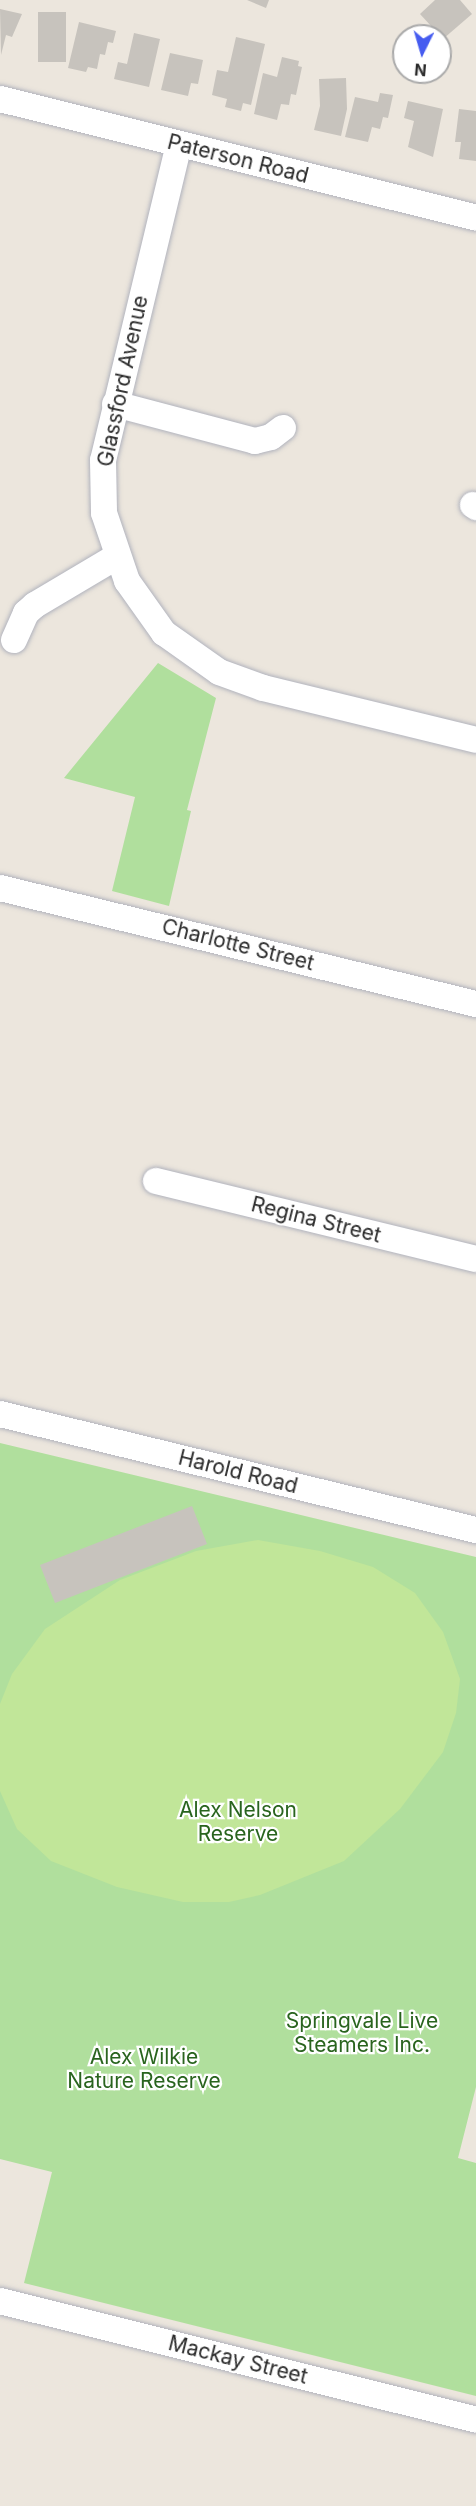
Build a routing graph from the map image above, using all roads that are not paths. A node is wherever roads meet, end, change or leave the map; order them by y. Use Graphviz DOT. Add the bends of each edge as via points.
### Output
graph roads {
  1 [pos="0,99"];
  2 [pos="179,144"];
  3 [pos="476,218"];
  4 [pos="115,404"];
  5 [pos="283,428"];
  6 [pos="116,557"];
  7 [pos="14,640"];
  8 [pos="476,740"];
  9 [pos="0,888"];
  10 [pos="476,1004"];
  11 [pos="156,1181"];
  12 [pos="476,1259"];
  13 [pos="0,1414"];
  14 [pos="476,1530"];
  15 [pos="0,2301"];
  16 [pos="476,2420"];
  1 -- 2 [label="street, Paterson Road"];
  2 -- 3 [label="street, Paterson Road"];
  2 -- 4 [label="street, Glassford Avenue"];
  4 -- 5 [label="street" via="255,441 271,438"];
  4 -- 6 [label="street, Glassford Avenue" via="102,477 104,513"];
  6 -- 7 [label="street" via="34,605"];
  6 -- 8 [label="street, Glassford Avenue" via="140,603 164,633 219,672 263,688"];
  9 -- 10 [label="street, Charlotte Street"];
  11 -- 12 [label="street, Regina Street"];
  13 -- 14 [label="street, Harold Road"];
  15 -- 16 [label="street, Mackay Street"];
}
